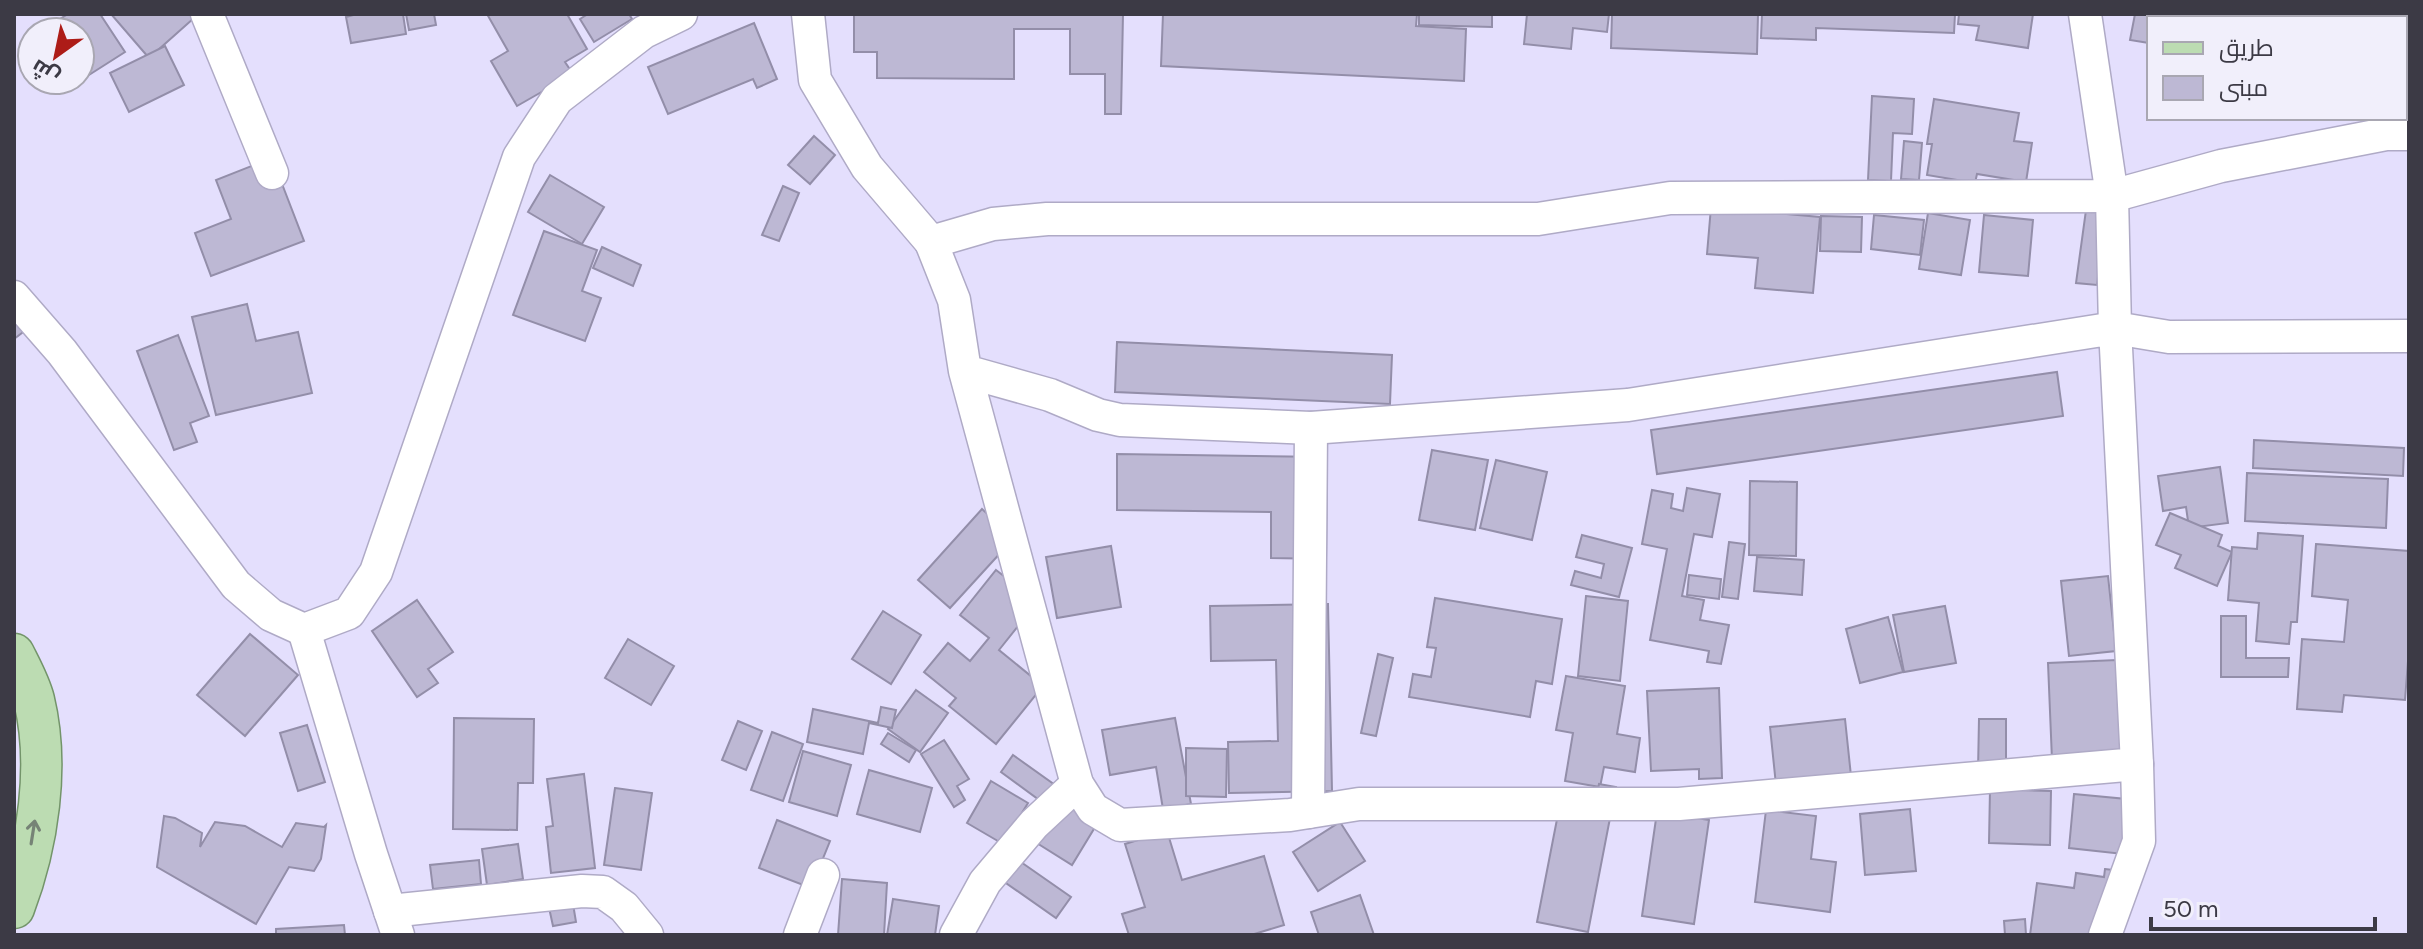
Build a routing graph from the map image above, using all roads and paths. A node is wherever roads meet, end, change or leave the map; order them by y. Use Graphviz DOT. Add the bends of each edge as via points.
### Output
graph roads {
  1 [pos="207,14"];
  2 [pos="681,14"];
  3 [pos="808,14"];
  4 [pos="2085,14"];
  5 [pos="2409,134"];
  6 [pos="272,173"];
  7 [pos="2112,196"];
  8 [pos="931,242"];
  9 [pos="14,297"];
  10 [pos="2115,328"];
  11 [pos="2409,336"];
  12 [pos="965,371"];
  13 [pos="1311,428"];
  14 [pos="304,630"];
  15 [pos="14,654"];
  16 [pos="2137,764"];
  17 [pos="1077,784"];
  18 [pos="1308,812"];
  19 [pos="823,875"];
  20 [pos="14,908"];
  21 [pos="394,923"];
  22 [pos="647,935"];
  23 [pos="800,935"];
  24 [pos="956,935"];
  25 [pos="2105,935"];
  1 -- 6 [label="street"];
  2 -- 14 [label="street" via="644,32 557,99 519,157 376,572 349,613"];
  3 -- 8 [label="street" via="815,80 867,167"];
  4 -- 7 [label="street"];
  5 -- 7 [label="street" via="2221,166"];
  7 -- 8 [label="street" via="1670,198 1538,219 1047,219 993,224"];
  7 -- 10 [label="street"];
  8 -- 12 [label="street" via="954,300"];
  9 -- 14 [label="street" via="62,352 236,585 271,615"];
  10 -- 11 [label="street" via="2169,337"];
  10 -- 13 [label="street" via="1628,405"];
  10 -- 16 [label="street"];
  12 -- 13 [label="street" via="1120,420"];
  12 -- 17 [label="street"];
  13 -- 18 [label="street"];
  14 -- 21 [label="street"];
  20 -- 15 [label="main road, one-way" via="41,784 34,698"];
  16 -- 18 [label="street" via="1679,804 1359,804"];
  16 -- 25 [label="street" via="2139,841"];
  17 -- 18 [label="street" via="1093,809 1120,825"];
  17 -- 24 [label="street" via="985,882"];
  19 -- 23 [label="street"];
  21 -- 22 [label="street" via="582,891 603,892"];
}
